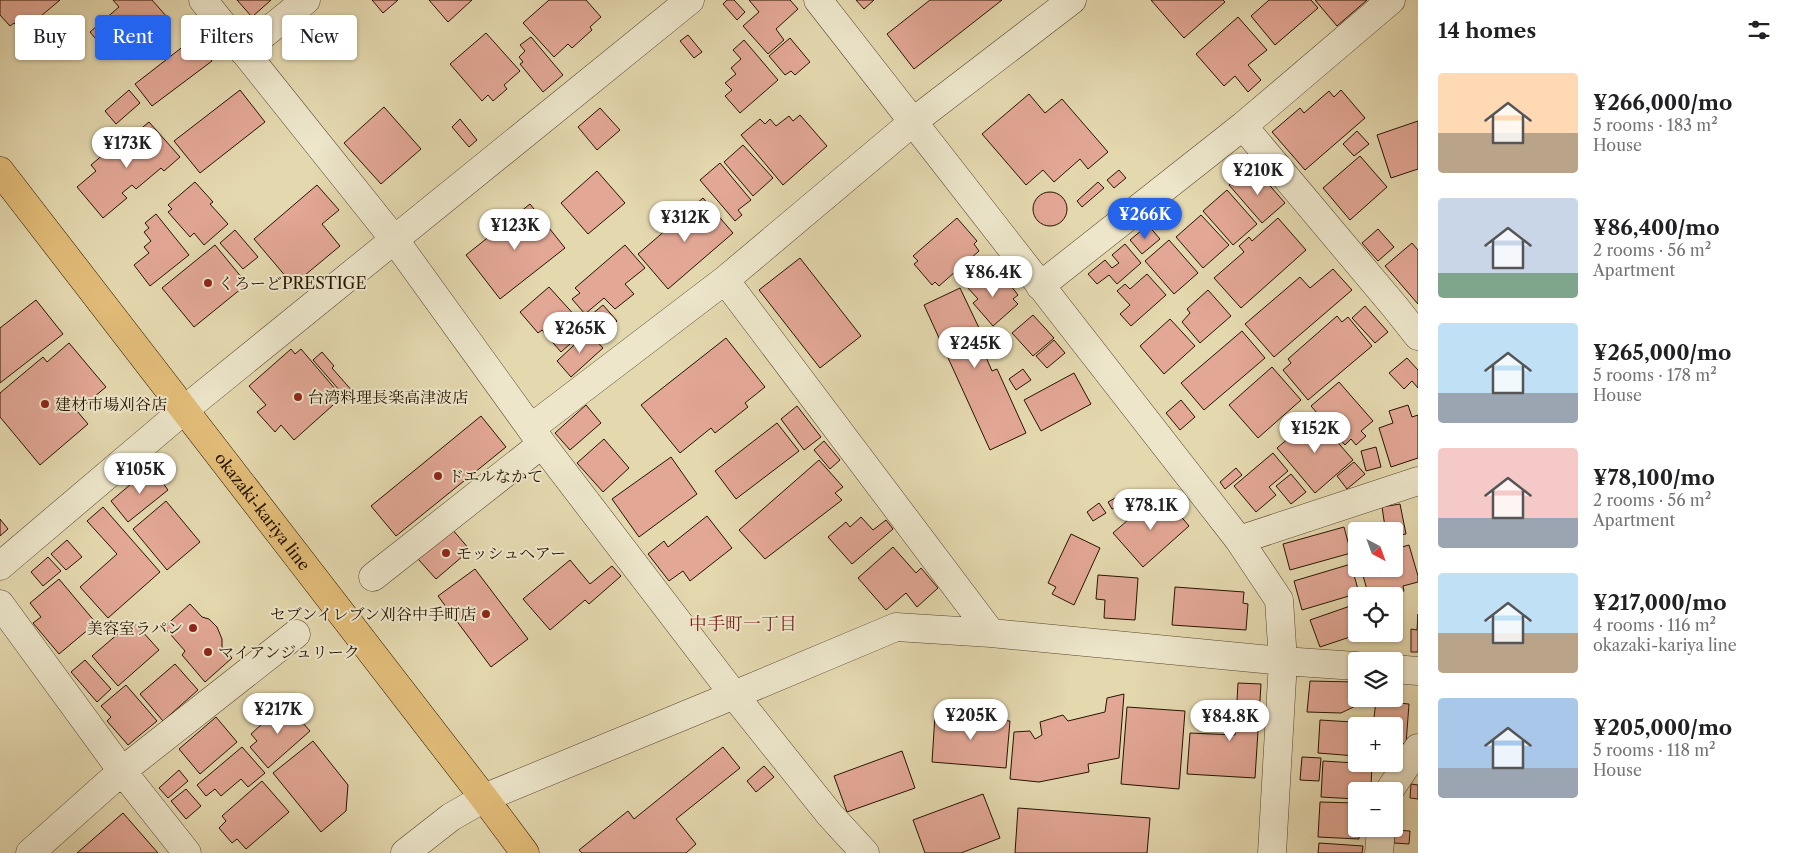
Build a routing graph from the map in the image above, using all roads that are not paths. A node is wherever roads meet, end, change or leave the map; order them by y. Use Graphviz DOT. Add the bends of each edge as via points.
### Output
graph roads {
  1 [pos="203,0"];
  2 [pos="306,0"];
  3 [pos="690,0"];
  4 [pos="818,0"];
  5 [pos="1072,0"];
  6 [pos="1391,0"];
  7 [pos="215,15"];
  8 [pos="272,28"];
  9 [pos="249,60"];
  10 [pos="914,121"];
  11 [pos="1243,126"];
  12 [pos="0,171"];
  13 [pos="394,239"];
  14 [pos="725,280"];
  15 [pos="1040,286"];
  16 [pos="1418,336"];
  17 [pos="184,410"];
  18 [pos="537,436"];
  19 [pos="1418,481"];
  20 [pos="1238,540"];
  21 [pos="0,566"];
  22 [pos="373,577"];
  23 [pos="0,604"];
  24 [pos="296,634"];
  25 [pos="991,634"];
  26 [pos="1283,661"];
  27 [pos="1348,665"];
  28 [pos="1403,670"];
  29 [pos="1418,671"];
  30 [pos="734,696"];
  31 [pos="1418,748"];
  32 [pos="122,771"];
  33 [pos="1395,782"];
  34 [pos="484,798"];
  35 [pos="1380,837"];
  36 [pos="30,853"];
  37 [pos="187,853"];
  38 [pos="405,853"];
  39 [pos="525,853"];
  40 [pos="865,853"];
  41 [pos="1272,853"];
  42 [pos="1379,853"];
  1 -- 7 [label="street"];
  2 -- 8 [label="street"];
  3 -- 13 [label="street"];
  4 -- 10 [label="street"];
  5 -- 10 [label="street"];
  6 -- 11 [label="street"];
  9 -- 13 [label="street"];
  10 -- 14 [label="street"];
  10 -- 15 [label="street"];
  11 -- 15 [label="street"];
  11 -- 16 [label="street"];
  12 -- 17 [label="main road, okazaki-kariya line"];
  13 -- 17 [label="street"];
  13 -- 18 [label="street"];
  14 -- 18 [label="street"];
  14 -- 25 [label="street"];
  15 -- 20 [label="street"];
  17 -- 21 [label="street"];
  17 -- 34 [label="main road, okazaki-kariya line"];
  18 -- 22 [label="street"];
  18 -- 30 [label="street"];
  19 -- 20 [label="street"];
  20 -- 26 [label="street" via="1279,600"];
  23 -- 32 [label="street"];
  24 -- 32 [label="street"];
  25 -- 26 [label="street"];
  25 -- 30 [label="street" via="896,627"];
  26 -- 27 [label="street"];
  26 -- 41 [label="street"];
  28 -- 29 [label="street"];
  30 -- 34 [label="street"];
  30 -- 40 [label="street" via="830,815"];
  31 -- 33 [label="street"];
  32 -- 36 [label="street"];
  32 -- 37 [label="street"];
  34 -- 38 [label="street" via="451,817"];
  34 -- 39 [label="main road, okazaki-kariya line"];
  35 -- 42 [label="street"];
}
